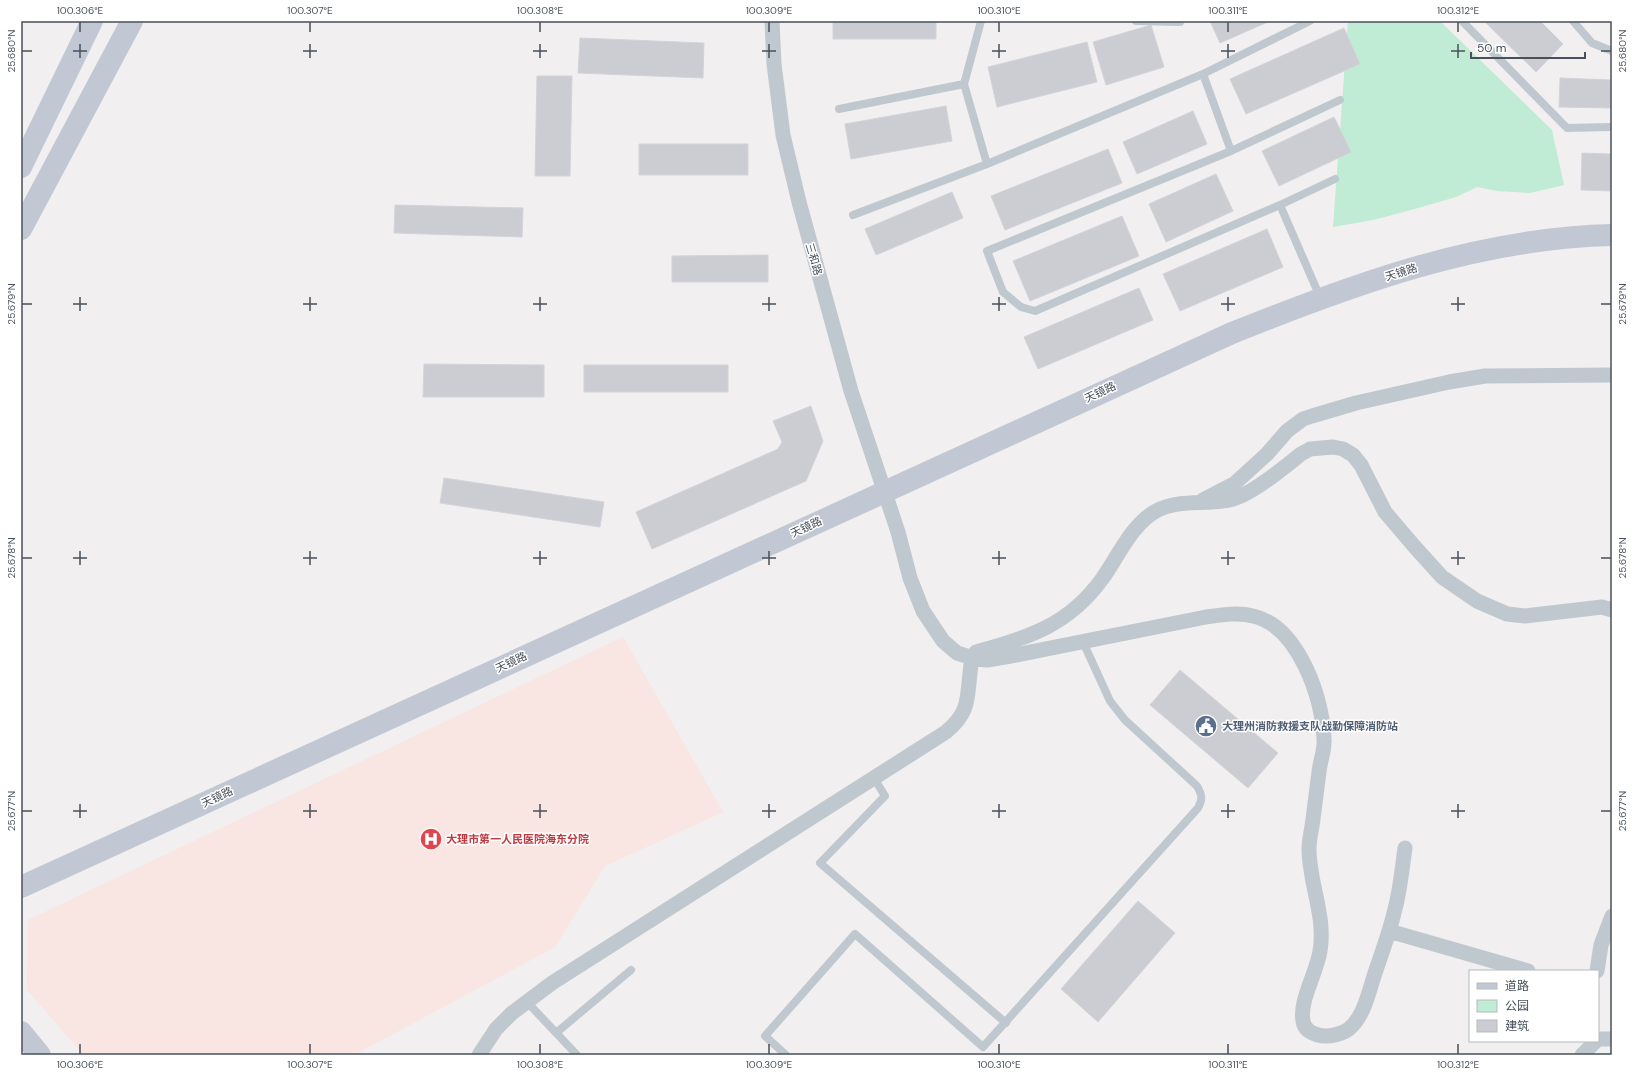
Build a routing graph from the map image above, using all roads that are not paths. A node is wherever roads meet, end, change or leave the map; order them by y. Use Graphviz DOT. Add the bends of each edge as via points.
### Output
graph roads {
  1 [pos="92,21"];
  2 [pos="132,21"];
  3 [pos="772,21"];
  4 [pos="980,21"];
  5 [pos="1136,21"];
  6 [pos="1310,21"];
  7 [pos="1462,21"];
  8 [pos="1573,21"];
  9 [pos="1180,22"];
  10 [pos="1612,51"];
  11 [pos="1203,74"];
  12 [pos="964,84"];
  13 [pos="1340,100"];
  14 [pos="839,109"];
  15 [pos="1612,127"];
  16 [pos="1231,151"];
  17 [pos="987,164"];
  18 [pos="21,167"];
  19 [pos="1334,179"];
  20 [pos="1280,205"];
  21 [pos="853,215"];
  22 [pos="21,229"];
  23 [pos="1612,235"];
  24 [pos="1321,298"];
  25 [pos="1612,375"];
  26 [pos="885,491"];
  27 [pos="1199,502"];
  28 [pos="1612,610"];
  29 [pos="1083,642"];
  30 [pos="972,658"];
  31 [pos="874,778"];
  32 [pos="1405,848"];
  33 [pos="21,887"];
  34 [pos="1612,916"];
  35 [pos="1389,931"];
  36 [pos="631,970"];
  37 [pos="1525,970"];
  38 [pos="1597,970"];
  39 [pos="527,1002"];
  40 [pos="1006,1023"];
  41 [pos="21,1032"];
  42 [pos="556,1033"];
  43 [pos="1612,1039"];
  44 [pos="1599,1040"];
  45 [pos="1595,1042"];
  46 [pos="40,1055"];
  47 [pos="479,1055"];
  48 [pos="577,1055"];
  49 [pos="786,1055"];
  50 [pos="1582,1055"];
  1 -- 18 [label="street"];
  2 -- 22 [label="street"];
  3 -- 26 [label="street, 三和路" via="774,64 783,135 797,195 851,391"];
  4 -- 12 [label="lane"];
  5 -- 9 [label="lane"];
  6 -- 11 [label="lane"];
  7 -- 15 [label="lane" via="1567,128"];
  8 -- 10 [label="lane" via="1592,43"];
  11 -- 16 [label="lane"];
  11 -- 17 [label="lane"];
  12 -- 14 [label="lane"];
  12 -- 17 [label="lane"];
  13 -- 16 [label="lane"];
  16 -- 20 [label="lane" via="987,251 1003,292 1021,307 1035,311"];
  17 -- 21 [label="lane"];
  19 -- 20 [label="lane"];
  20 -- 24 [label="lane"];
  23 -- 24 [label="street, 天镜路" via="1554,239 1470,253 1410,268"];
  24 -- 26 [label="street, 天镜路" via="1173,359"];
  25 -- 27 [label="street" via="1485,376 1356,403 1312,416 1303,419 1287,431 1268,454 1234,484"];
  26 -- 30 [label="street, 三和路" via="910,578 923,611 943,641 957,653"];
  26 -- 33 [label="street, 天镜路"];
  27 -- 28 [label="street" via="1234,499 1250,491 1310,449 1343,449 1353,455 1361,465 1385,512 1414,546 1442,577 1477,601 1508,614 1525,616 1602,607"];
  27 -- 30 [label="street" via="1166,507 1145,519 1133,532 1100,581 1074,611 1060,621 1044,630 976,652"];
  29 -- 30 [label="street, 三和路" via="987,660"];
  29 -- 35 [label="street, 三和路" via="1233,613 1254,616 1270,623 1286,635 1312,684 1321,713 1324,741 1309,848 1321,925 1315,973 1302,1010 1303,1023 1308,1032 1320,1036 1336,1035 1351,1028 1359,1017"];
  29 -- 40 [label="lane" via="1110,700 1125,720 1197,786 1202,794 1202,801 1194,814"];
  30 -- 31 [label="street" via="965,706 957,723"];
  31 -- 39 [label="street" via="552,983"];
  31 -- 40 [label="lane" via="885,796 820,864"];
  32 -- 35 [label="street" via="1395,912"];
  34 -- 38 [label="street" via="1601,945"];
  35 -- 37 [label="street"];
  36 -- 42 [label="lane"];
  39 -- 42 [label="lane"];
  39 -- 47 [label="street" via="496,1029"];
  40 -- 49 [label="lane" via="983,1047 855,934 765,1036"];
  41 -- 46 [label="street"];
  42 -- 48 [label="lane"];
  43 -- 44 [label="street"];
  45 -- 50 [label="street"];
}
